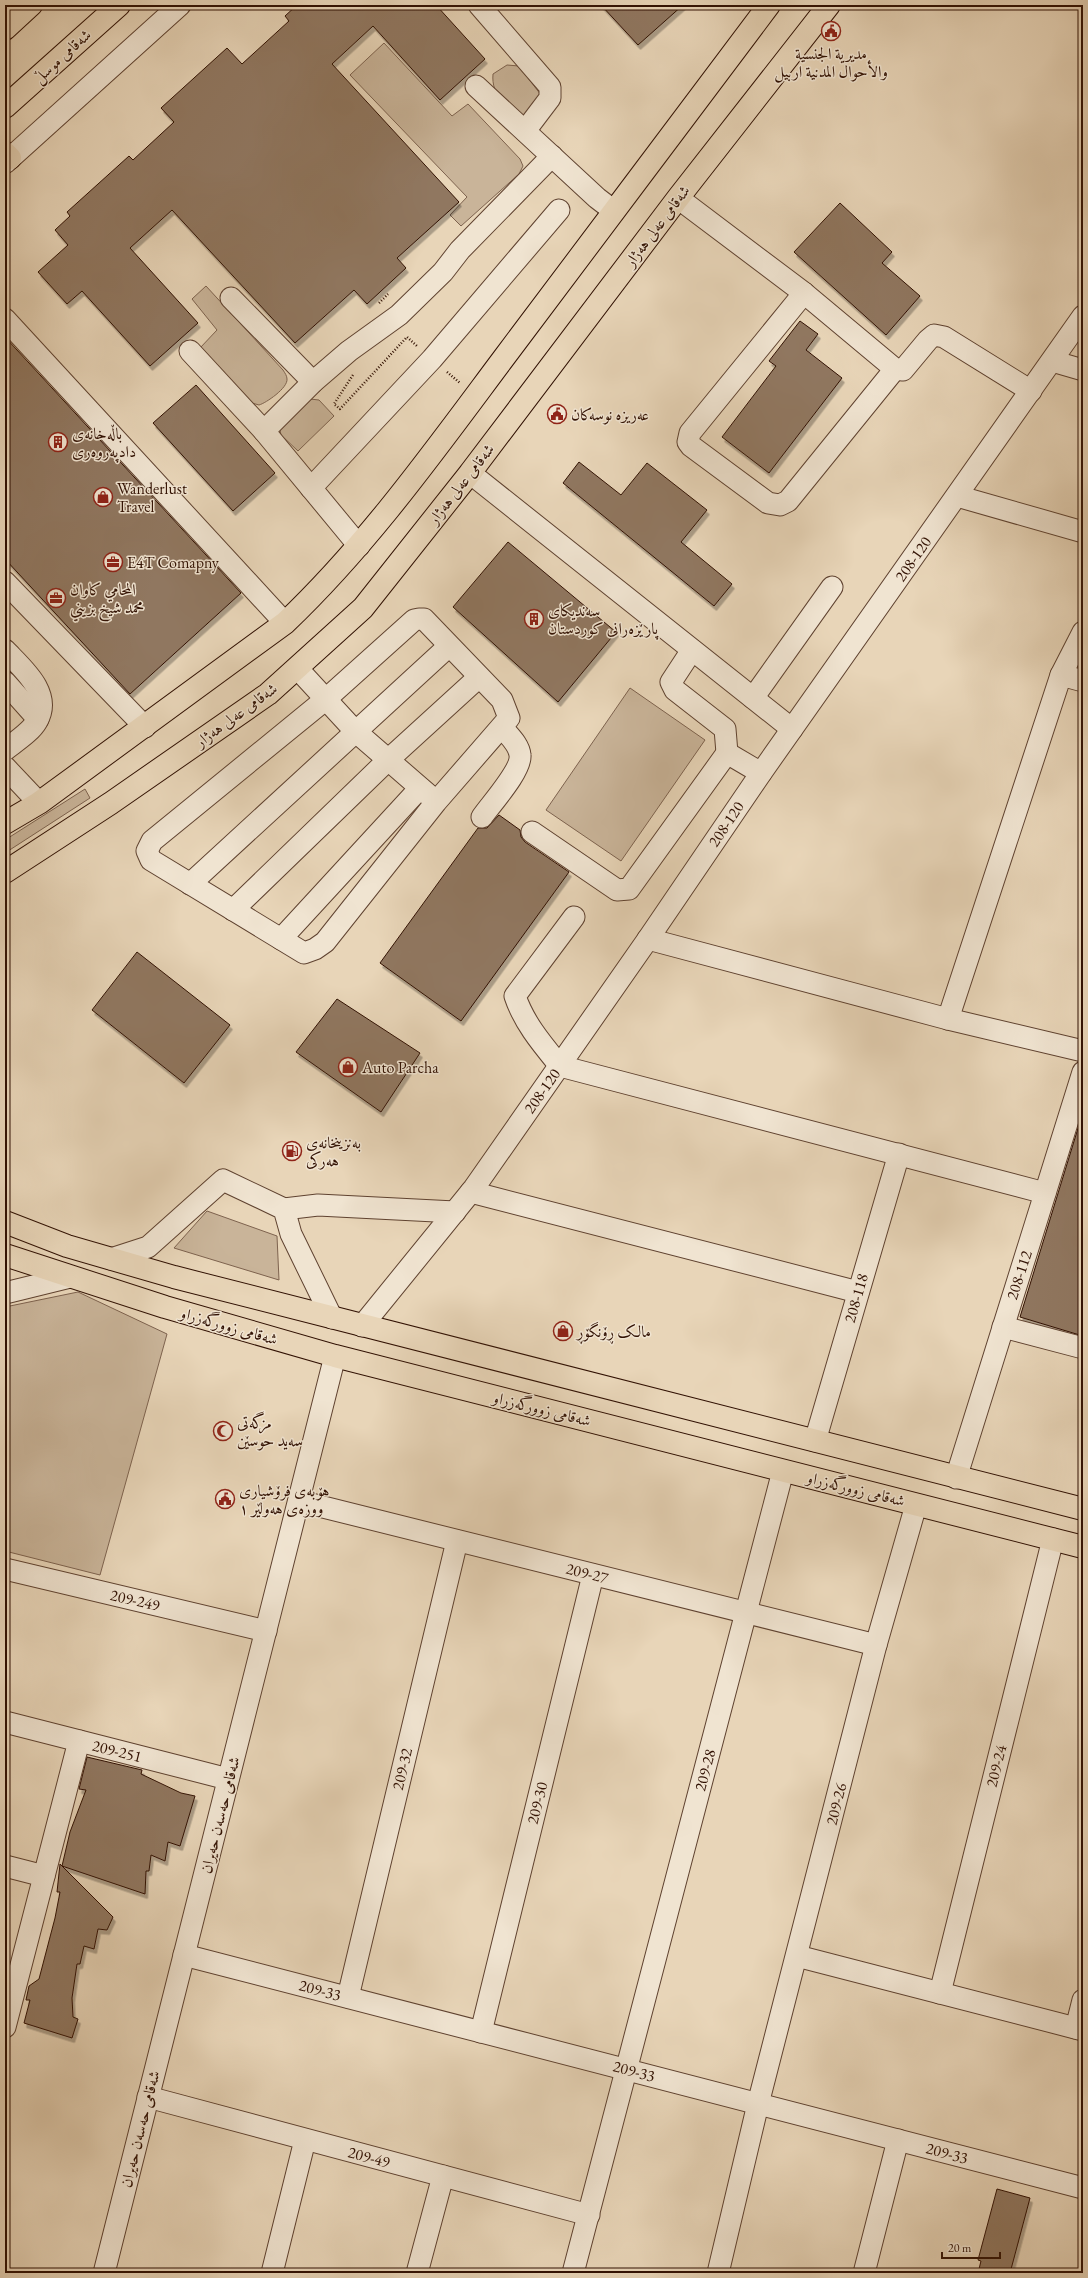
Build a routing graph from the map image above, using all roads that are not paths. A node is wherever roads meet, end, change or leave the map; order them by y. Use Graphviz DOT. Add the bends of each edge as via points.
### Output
graph roads {
  1 [pos="31,5"];
  2 [pos="119,5"];
  3 [pos="180,5"];
  4 [pos="479,5"];
  5 [pos="769,5"];
  6 [pos="829,5"];
  7 [pos="5,29"];
  8 [pos="476,86"];
  9 [pos="5,107"];
  10 [pos="525,131"];
  11 [pos="552,156"];
  12 [pos="7,158"];
  13 [pos="678,198"];
  14 [pos="559,210"];
  15 [pos="614,211"];
  16 [pos="804,293"];
  17 [pos="231,298"];
  18 [pos="1083,316"];
  19 [pos="5,319"];
  20 [pos="190,351"];
  21 [pos="1052,361"];
  22 [pos="895,369"];
  23 [pos="1083,370"];
  24 [pos="313,382"];
  25 [pos="1031,391"];
  26 [pos="264,431"];
  27 [pos="470,473"];
  28 [pos="311,488"];
  29 [pos="957,496"];
  30 [pos="1083,532"];
  31 [pos="359,546"];
  32 [pos="5,582"];
  33 [pos="832,587"];
  34 [pos="285,623"];
  35 [pos="1083,632"];
  36 [pos="450,646"];
  37 [pos="5,650"];
  38 [pos="692,650"];
  39 [pos="298,668"];
  40 [pos="1061,675"];
  41 [pos="480,677"];
  42 [pos="1083,681"];
  43 [pos="5,682"];
  44 [pos="753,698"];
  45 [pos="326,699"];
  46 [pos="38,719"];
  47 [pos="145,727"];
  48 [pos="502,727"];
  49 [pos="792,729"];
  50 [pos="355,731"];
  51 [pos="5,750"];
  52 [pos="727,753"];
  53 [pos="388,760"];
  54 [pos="5,767"];
  55 [pos="761,773"];
  56 [pos="420,788"];
  57 [pos="39,802"];
  58 [pos="436,802"];
  59 [pos="482,817"];
  60 [pos="5,823"];
  61 [pos="532,832"];
  62 [pos="5,872"];
  63 [pos="190,884"];
  64 [pos="233,910"];
  65 [pos="574,917"];
  66 [pos="281,939"];
  67 [pos="648,939"];
  68 [pos="948,1019"];
  69 [pos="1083,1051"];
  70 [pos="560,1066"];
  71 [pos="1083,1072"];
  72 [pos="899,1154"];
  73 [pos="471,1192"];
  74 [pos="1045,1193"];
  75 [pos="284,1209"];
  76 [pos="455,1212"];
  77 [pos="5,1222"];
  78 [pos="5,1255"];
  79 [pos="110,1259"];
  80 [pos="70,1277"];
  81 [pos="858,1292"];
  82 [pos="5,1293"];
  83 [pos="332,1318"];
  84 [pos="362,1326"];
  85 [pos="1003,1327"];
  86 [pos="1083,1348"];
  87 [pos="335,1356"];
  88 [pos="814,1441"];
  89 [pos="783,1471"];
  90 [pos="956,1478"];
  91 [pos="298,1501"];
  92 [pos="916,1505"];
  93 [pos="1083,1509"];
  94 [pos="1053,1540"];
  95 [pos="457,1541"];
  96 [pos="1083,1547"];
  97 [pos="5,1569"];
  98 [pos="593,1574"];
  99 [pos="746,1613"];
  100 [pos="266,1631"];
  101 [pos="876,1645"];
  102 [pos="5,1722"];
  103 [pos="79,1741"];
  104 [pos="228,1779"];
  105 [pos="5,1866"];
  106 [pos="44,1876"];
  107 [pos="184,1955"];
  108 [pos="797,1956"];
  109 [pos="10,1989"];
  110 [pos="940,1993"];
  111 [pos="348,1997"];
  112 [pos="1083,2000"];
  113 [pos="5,2027"];
  114 [pos="1079,2029"];
  115 [pos="481,2032"];
  116 [pos="626,2070"];
  117 [pos="148,2098"];
  118 [pos="758,2104"];
  119 [pos="305,2140"];
  120 [pos="898,2140"];
  121 [pos="443,2176"];
  122 [pos="1083,2188"];
  123 [pos="589,2215"];
  124 [pos="104,2273"];
  125 [pos="272,2273"];
  126 [pos="417,2273"];
  127 [pos="573,2273"];
  128 [pos="718,2273"];
  129 [pos="864,2273"];
  1 -- 7 [label="main road"];
  2 -- 9 [label="main road, شەقامی موسڵ"];
  3 -- 12 [label="street"];
  4 -- 10 [label="street" via="550,87 550,98"];
  5 -- 15 [label="main road"];
  6 -- 13 [label="main road, شەقامی عەلی هەژار"];
  8 -- 10 [label="street"];
  10 -- 11 [label="street"];
  11 -- 15 [label="street"];
  11 -- 24 [label="street" via="400,315 349,351"];
  13 -- 16 [label="street"];
  13 -- 27 [label="main road, شەقامی عەلی هەژار"];
  14 -- 28 [label="street" via="432,359"];
  15 -- 31 [label="main road" via="448,434"];
  16 -- 22 [label="street"];
  16 -- 22 [label="street" via="690,433 688,442 691,446 768,503 780,505 788,501"];
  17 -- 24 [label="street"];
  18 -- 21 [label="street, 208-120"];
  19 -- 34 [label="street"];
  20 -- 26 [label="street"];
  21 -- 23 [label="street"];
  21 -- 25 [label="street, 208-120"];
  22 -- 25 [label="street" via="903,370 934,336 944,337"];
  24 -- 26 [label="street"];
  25 -- 29 [label="street, 208-120"];
  26 -- 28 [label="street"];
  27 -- 38 [label="street"];
  27 -- 39 [label="main road, شەقامی عەلی هەژار" via="363,608"];
  28 -- 31 [label="street"];
  29 -- 30 [label="street"];
  29 -- 49 [label="street, 208-120"];
  31 -- 34 [label="main road" via="320,591"];
  32 -- 47 [label="street"];
  33 -- 44 [label="street"];
  34 -- 47 [label="main road"];
  35 -- 40 [label="street"];
  36 -- 41 [label="street"];
  36 -- 45 [label="street" via="424,619 414,620"];
  36 -- 50 [label="street"];
  37 -- 46 [label="street" via="42,696"];
  38 -- 44 [label="street"];
  38 -- 52 [label="street" via="671,682 675,690 726,729"];
  39 -- 45 [label="street"];
  39 -- 62 [label="main road, شەقامی عەلی هەژار" via="268,694 118,799"];
  40 -- 42 [label="street"];
  40 -- 68 [label="street"];
  41 -- 48 [label="street" via="502,700 506,708 509,718"];
  41 -- 53 [label="street"];
  43 -- 46 [label="street"];
  44 -- 49 [label="street"];
  45 -- 50 [label="street"];
  45 -- 63 [label="street" via="152,841 148,850 151,860"];
  46 -- 51 [label="street"];
  47 -- 57 [label="main road"];
  48 -- 58 [label="street"];
  48 -- 59 [label="street" via="518,746 518,766"];
  49 -- 55 [label="street, 208-120"];
  50 -- 53 [label="street"];
  50 -- 63 [label="street"];
  52 -- 55 [label="street"];
  52 -- 61 [label="street" via="629,889 617,890"];
  53 -- 56 [label="street"];
  53 -- 64 [label="street"];
  54 -- 57 [label="street"];
  55 -- 67 [label="street, 208-120"];
  56 -- 58 [label="street"];
  56 -- 66 [label="street"];
  57 -- 60 [label="main road"];
  58 -- 66 [label="street" via="325,942 304,953"];
  63 -- 64 [label="street"];
  64 -- 66 [label="street"];
  65 -- 70 [label="street" via="515,996 520,1011 534,1034"];
  67 -- 68 [label="street"];
  67 -- 70 [label="street, 208-120"];
  68 -- 69 [label="street"];
  70 -- 72 [label="street"];
  70 -- 73 [label="street, 208-120"];
  71 -- 74 [label="street, 208-112"];
  72 -- 74 [label="street"];
  72 -- 81 [label="street, 208-118"];
  73 -- 76 [label="street, 208-120"];
  73 -- 81 [label="street"];
  74 -- 85 [label="street, 208-112"];
  75 -- 76 [label="street" via="318,1205"];
  75 -- 79 [label="street" via="223,1180 148,1247"];
  75 -- 83 [label="street" via="291,1234"];
  76 -- 84 [label="street, 208-120"];
  77 -- 79 [label="main road, شەقامی زوورگەزراو" via="67,1246"];
  78 -- 80 [label="main road, شەقامی زوورگەزراو"];
  79 -- 83 [label="main road, شەقامی زوورگەزراو"];
  80 -- 82 [label="street"];
  80 -- 87 [label="main road, شەقامی زوورگەزراو"];
  81 -- 88 [label="street, 208-118"];
  83 -- 84 [label="main road, شەقامی زوورگەزراو"];
  84 -- 88 [label="main road, شەقامی زوورگەزراو"];
  85 -- 86 [label="street"];
  85 -- 90 [label="street, 208-112"];
  87 -- 89 [label="main road, شەقامی زوورگەزراو"];
  87 -- 91 [label="street, شەقامی حەسەن حەیران"];
  88 -- 90 [label="main road, شەقامی زوورگەزراو"];
  89 -- 92 [label="main road, شەقامی زوورگەزراو"];
  89 -- 99 [label="street, 209-28"];
  90 -- 93 [label="main road, شەقامی زوورگەزراو"];
  91 -- 95 [label="street, 209-27"];
  91 -- 100 [label="street, شەقامی حەسەن حەیران"];
  92 -- 94 [label="main road, شەقامی زوورگەزراو"];
  92 -- 101 [label="street, 209-26"];
  94 -- 96 [label="main road, شەقامی زوورگەزراو"];
  94 -- 110 [label="street, 209-24"];
  95 -- 98 [label="street, 209-27"];
  95 -- 111 [label="street, 209-32"];
  97 -- 100 [label="street, 209-249"];
  98 -- 99 [label="street, 209-27"];
  98 -- 115 [label="street, 209-30"];
  99 -- 101 [label="street, 209-27"];
  99 -- 116 [label="street, 209-28"];
  100 -- 104 [label="street, شەقامی حەسەن حەیران"];
  101 -- 108 [label="street, 209-26"];
  102 -- 103 [label="street, 209-251"];
  103 -- 104 [label="street, 209-251"];
  103 -- 106 [label="street"];
  104 -- 107 [label="street, شەقامی حەسەن حەیران"];
  105 -- 106 [label="street"];
  106 -- 109 [label="street"];
  107 -- 111 [label="street, 209-33"];
  107 -- 117 [label="street, شەقامی حەسەن حەیران"];
  108 -- 110 [label="street"];
  108 -- 118 [label="street, 209-26"];
  109 -- 113 [label="street"];
  110 -- 114 [label="street"];
  111 -- 115 [label="street, 209-33"];
  112 -- 114 [label="street"];
  115 -- 116 [label="street, 209-33"];
  116 -- 118 [label="street, 209-33"];
  116 -- 123 [label="street, 209-28"];
  117 -- 119 [label="street, 209-49"];
  117 -- 124 [label="street, شەقامی حەسەن حەیران"];
  118 -- 120 [label="street, 209-33"];
  118 -- 128 [label="street, 209-26"];
  119 -- 121 [label="street, 209-49"];
  119 -- 125 [label="street"];
  120 -- 122 [label="street, 209-33"];
  120 -- 129 [label="street"];
  121 -- 123 [label="street, 209-49"];
  121 -- 126 [label="street"];
  123 -- 127 [label="street, 209-28"];
}
